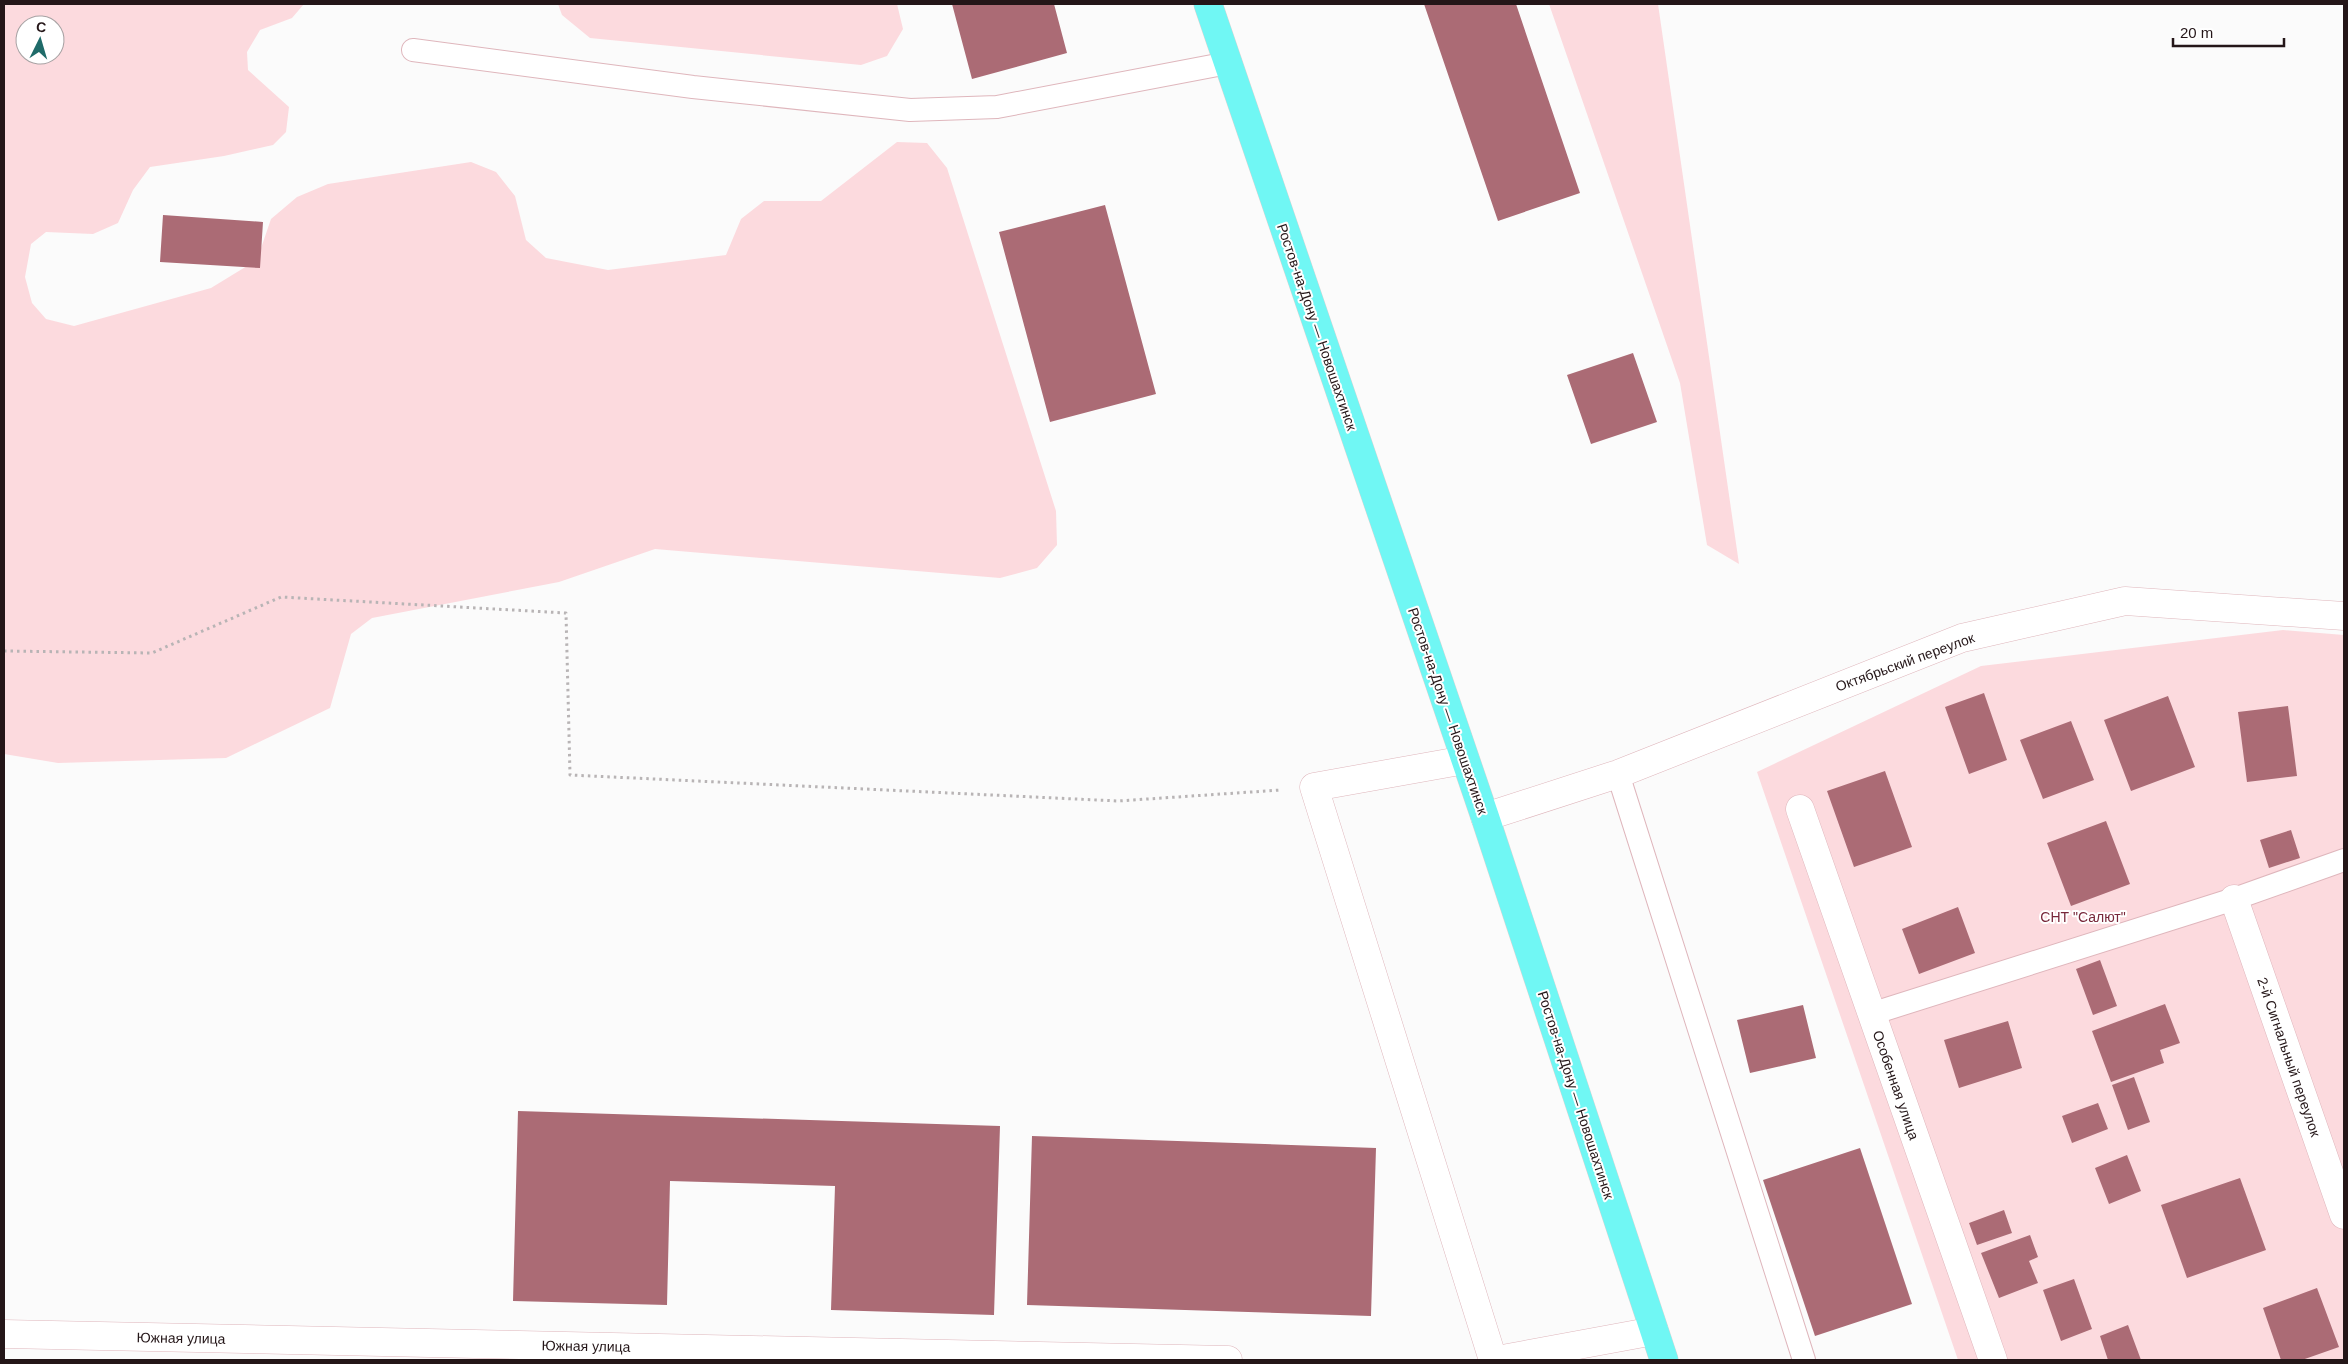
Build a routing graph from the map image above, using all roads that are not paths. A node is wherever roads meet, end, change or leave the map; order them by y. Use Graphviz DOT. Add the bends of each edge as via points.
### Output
graph roads {
  1 [pos="1208,4"];
  2 [pos="413,50"];
  3 [pos="1228,63"];
  4 [pos="2344,616"];
  5 [pos="1465,760"];
  6 [pos="1618,774"];
  7 [pos="1800,809"];
  8 [pos="1485,817"];
  9 [pos="2344,860"];
  10 [pos="2234,899"];
  11 [pos="1871,1014"];
  12 [pos="2344,1216"];
  13 [pos="1654,1331"];
  14 [pos="4,1334"];
  15 [pos="1228,1360"];
  16 [pos="1493,1360"];
  17 [pos="1498,1360"];
  18 [pos="1664,1360"];
  19 [pos="1804,1360"];
  20 [pos="1993,1360"];
  1 -- 3 [label="main road, Ростов-на-Дону — Новошахтинск"];
  2 -- 3 [label="lane" via="693,87 910,110 997,107"];
  3 -- 5 [label="main road, Ростов-на-Дону — Новошахтинск"];
  4 -- 6 [label="street, Октябрьский переулок" via="2125,600 1962,638"];
  5 -- 8 [label="main road, Ростов-на-Дону — Новошахтинск"];
  5 -- 16 [label="street" via="1314,787"];
  6 -- 8 [label="street, Октябрьский переулок"];
  6 -- 19 [label="lane"];
  7 -- 11 [label="street, Особенная улица"];
  8 -- 13 [label="main road, Ростов-на-Дону — Новошахтинск"];
  9 -- 10 [label="lane"];
  10 -- 11 [label="lane"];
  10 -- 12 [label="street, 2-й Сигнальный переулок"];
  11 -- 20 [label="street, Особенная улица"];
  13 -- 17 [label="street"];
  13 -- 18 [label="main road, Ростов-на-Дону — Новошахтинск"];
  14 -- 15 [label="street, Южная улица"];
}
